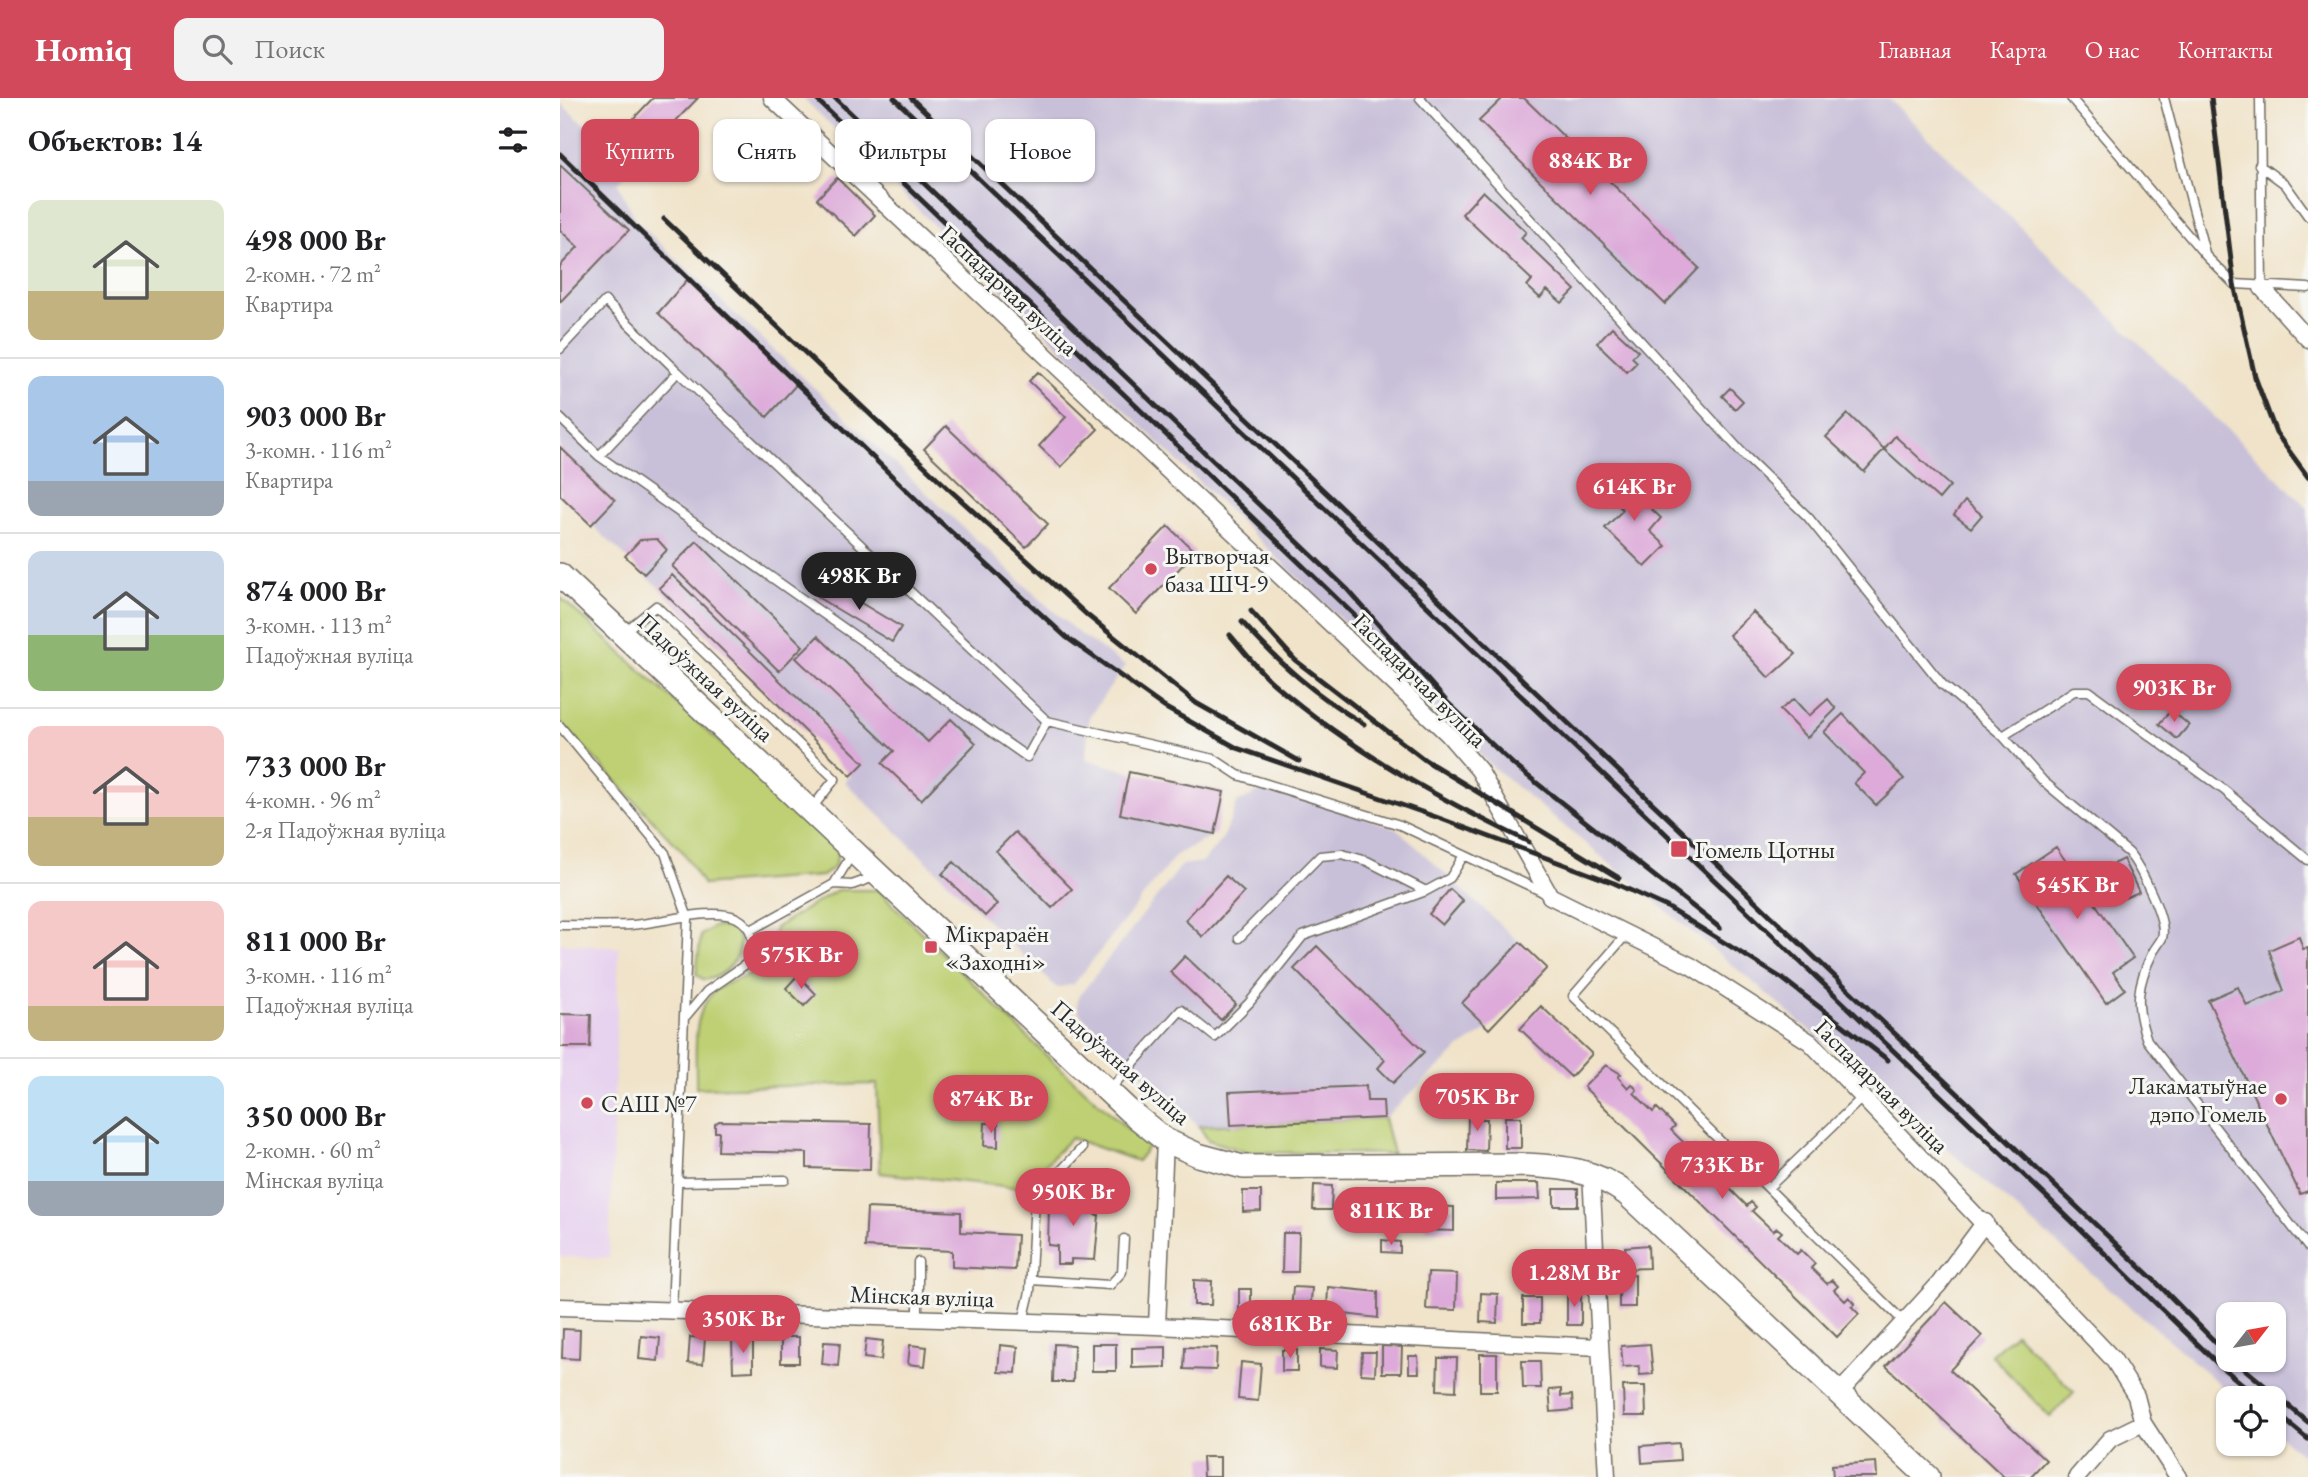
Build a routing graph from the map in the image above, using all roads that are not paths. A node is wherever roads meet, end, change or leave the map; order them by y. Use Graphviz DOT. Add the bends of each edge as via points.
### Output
graph roads {
  1 [pos="772,98"];
  2 [pos="1420,98"];
  3 [pos="2071,98"];
  4 [pos="2164,98"];
  5 [pos="2260,98"];
  6 [pos="2259,165"];
  7 [pos="2308,216"];
  8 [pos="2206,256"];
  9 [pos="2262,288"];
  10 [pos="2308,288"];
  11 [pos="2308,339"];
  12 [pos="560,349"];
  13 [pos="678,372"];
  14 [pos="560,418"];
  15 [pos="599,456"];
  16 [pos="560,575"];
  17 [pos="622,634"];
  18 [pos="1047,721"];
  19 [pos="560,726"];
  20 [pos="2003,736"];
  21 [pos="810,810"];
  22 [pos="853,851"];
  23 [pos="1464,855"];
  24 [pos="2308,860"];
  25 [pos="879,875"];
  26 [pos="834,884"];
  27 [pos="1426,891"];
  28 [pos="1550,896"];
  29 [pos="688,918"];
  30 [pos="560,925"];
  31 [pos="751,930"];
  32 [pos="1626,935"];
  33 [pos="1239,938"];
  34 [pos="686,1016"];
  35 [pos="1108,1091"];
  36 [pos="1864,1096"];
  37 [pos="1165,1140"];
  38 [pos="1082,1148"];
  39 [pos="1591,1172"];
  40 [pos="785,1180"];
  41 [pos="679,1182"];
  42 [pos="1768,1188"];
  43 [pos="1984,1222"];
  44 [pos="1124,1239"];
  45 [pos="2308,1247"];
  46 [pos="918,1262"];
  47 [pos="1031,1280"];
  48 [pos="560,1307"];
  49 [pos="672,1311"];
  50 [pos="918,1318"];
  51 [pos="1023,1321"];
  52 [pos="1904,1322"];
  53 [pos="1157,1326"];
  54 [pos="1600,1347"];
  55 [pos="1839,1393"];
  56 [pos="2143,1423"];
  57 [pos="1607,1477"];
  58 [pos="1928,1477"];
  59 [pos="2077,1477"];
  60 [pos="2178,1477"];
  1 -- 28 [label="street, Гаспадарчая вуліца" via="1448,734 1479,770"];
  2 -- 20 [label="lane" via="1745,456 1808,517 1942,684"];
  3 -- 8 [label="lane"];
  4 -- 8 [label="lane"];
  5 -- 6 [label="lane"];
  6 -- 7 [label="lane" via="2285,184"];
  6 -- 9 [label="lane"];
  8 -- 9 [label="lane" via="2235,284"];
  9 -- 10 [label="lane"];
  9 -- 11 [label="street"];
  12 -- 13 [label="lane" via="605,301"];
  13 -- 15 [label="lane"];
  13 -- 18 [label="lane"];
  14 -- 15 [label="lane"];
  15 -- 18 [label="lane" via="1027,757"];
  16 -- 17 [label="main road, Падоўжная вуліца"];
  17 -- 21 [label="main road, Падоўжная вуліца"];
  17 -- 21 [label="lane" via="656,606 835,779"];
  18 -- 23 [label="lane" via="1214,759 1238,775 1400,825"];
  19 -- 29 [label="lane" via="665,853"];
  20 -- 24 [label="lane" via="2074,691 2089,691 2224,790"];
  20 -- 45 [label="lane" via="2043,781 2137,863 2163,923 2162,937 2138,984 2140,1020 2147,1040"];
  21 -- 22 [label="main road, Падоўжная вуліца"];
  22 -- 25 [label="main road, Падоўжная вуліца"];
  22 -- 26 [label="lane"];
  23 -- 27 [label="lane" via="1450,878"];
  23 -- 28 [label="lane"];
  25 -- 26 [label="lane" via="852,885"];
  25 -- 35 [label="main road, Падоўжная вуліца"];
  26 -- 31 [label="lane"];
  27 -- 33 [label="lane" via="1367,860 1342,854 1321,856"];
  27 -- 35 [label="lane" via="1303,936 1249,1003 1214,1037 1181,1010"];
  28 -- 32 [label="street, Гаспадарчая вуліца"];
  29 -- 30 [label="lane" via="632,925"];
  29 -- 31 [label="lane" via="722,915 736,918"];
  29 -- 34 [label="lane"];
  31 -- 34 [label="lane" via="752,960 708,990"];
  32 -- 36 [label="street, Гаспадарчая вуліца" via="1691,966 1810,1042"];
  32 -- 42 [label="lane" via="1573,996"];
  34 -- 41 [label="lane"];
  35 -- 37 [label="main road, Падоўжная вуліца"];
  36 -- 42 [label="lane"];
  36 -- 43 [label="street, Гаспадарчая вуліца"];
  37 -- 39 [label="main road, Падоўжная вуліца" via="1243,1167 1525,1165"];
  37 -- 53 [label="street"];
  38 -- 47 [label="lane" via="1035,1199"];
  39 -- 54 [label="street"];
  39 -- 55 [label="main road" via="1627,1194"];
  40 -- 41 [label="lane"];
  41 -- 49 [label="lane"];
  42 -- 52 [label="lane"];
  43 -- 52 [label="street" via="1939,1284"];
  43 -- 56 [label="street, Гаспадарчая вуліца" via="2113,1359 2136,1396"];
  44 -- 47 [label="lane" via="1122,1272 1110,1285"];
  46 -- 50 [label="lane"];
  47 -- 51 [label="lane"];
  48 -- 49 [label="street, Мінская вуліца"];
  49 -- 50 [label="street, Мінская вуліца"];
  50 -- 51 [label="street, Мінская вуліца"];
  51 -- 53 [label="street, Мінская вуліца"];
  52 -- 55 [label="street"];
  53 -- 54 [label="street, Мінская вуліца"];
  54 -- 57 [label="street"];
  55 -- 58 [label="main road"];
  56 -- 59 [label="street" via="2110,1439"];
  56 -- 60 [label="street, Гаспадарчая вуліца"];
}
